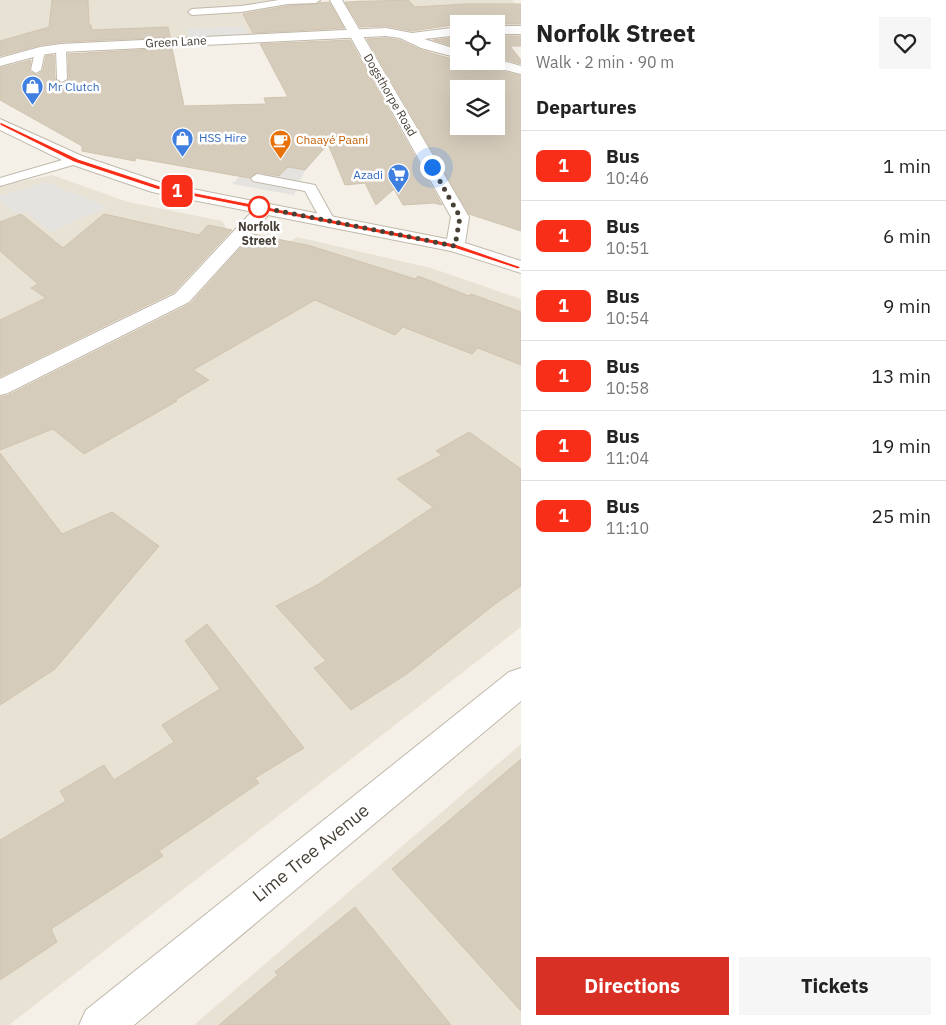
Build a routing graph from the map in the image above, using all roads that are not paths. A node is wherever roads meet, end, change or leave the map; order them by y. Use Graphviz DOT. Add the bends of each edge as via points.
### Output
graph roads {
  1 [pos="316,0"];
  2 [pos="336,0"];
  3 [pos="192,12"];
  4 [pos="505,30"];
  5 [pos="521,30"];
  6 [pos="450,32"];
  7 [pos="355,33"];
  8 [pos="411,38"];
  9 [pos="62,48"];
  10 [pos="40,51"];
  11 [pos="450,52"];
  12 [pos="0,62"];
  13 [pos="505,66"];
  14 [pos="36,70"];
  15 [pos="521,70"];
  16 [pos="62,80"];
  17 [pos="0,124"];
  18 [pos="76,160"];
  19 [pos="257,178"];
  20 [pos="0,182"];
  21 [pos="264,208"];
  22 [pos="328,221"];
  23 [pos="455,246"];
  24 [pos="521,267"];
  25 [pos="0,388"];
  26 [pos="521,682"];
  27 [pos="101,1025"];
  1 -- 3 [label="lane"];
  2 -- 7 [label="street, Dogsthorpe Road"];
  4 -- 5 [label="street"];
  6 -- 8 [label="street"];
  7 -- 8 [label="street, Green Lane" via="386,32"];
  7 -- 9 [label="street, Green Lane"];
  7 -- 23 [label="street, Dogsthorpe Road" via="460,217"];
  8 -- 11 [label="street, Green Lane"];
  9 -- 10 [label="street, Green Lane"];
  9 -- 16 [label="lane"];
  10 -- 12 [label="street, Green Lane"];
  10 -- 14 [label="lane"];
  13 -- 15 [label="street"];
  17 -- 18 [label="street"];
  18 -- 20 [label="lane"];
  18 -- 21 [label="street" via="158,188"];
  19 -- 22 [label="lane" via="310,188"];
  21 -- 22 [label="street"];
  21 -- 25 [label="street" via="182,298"];
  22 -- 23 [label="street"];
  23 -- 24 [label="street"];
  26 -- 27 [label="street, Lime Tree Avenue"];
}
